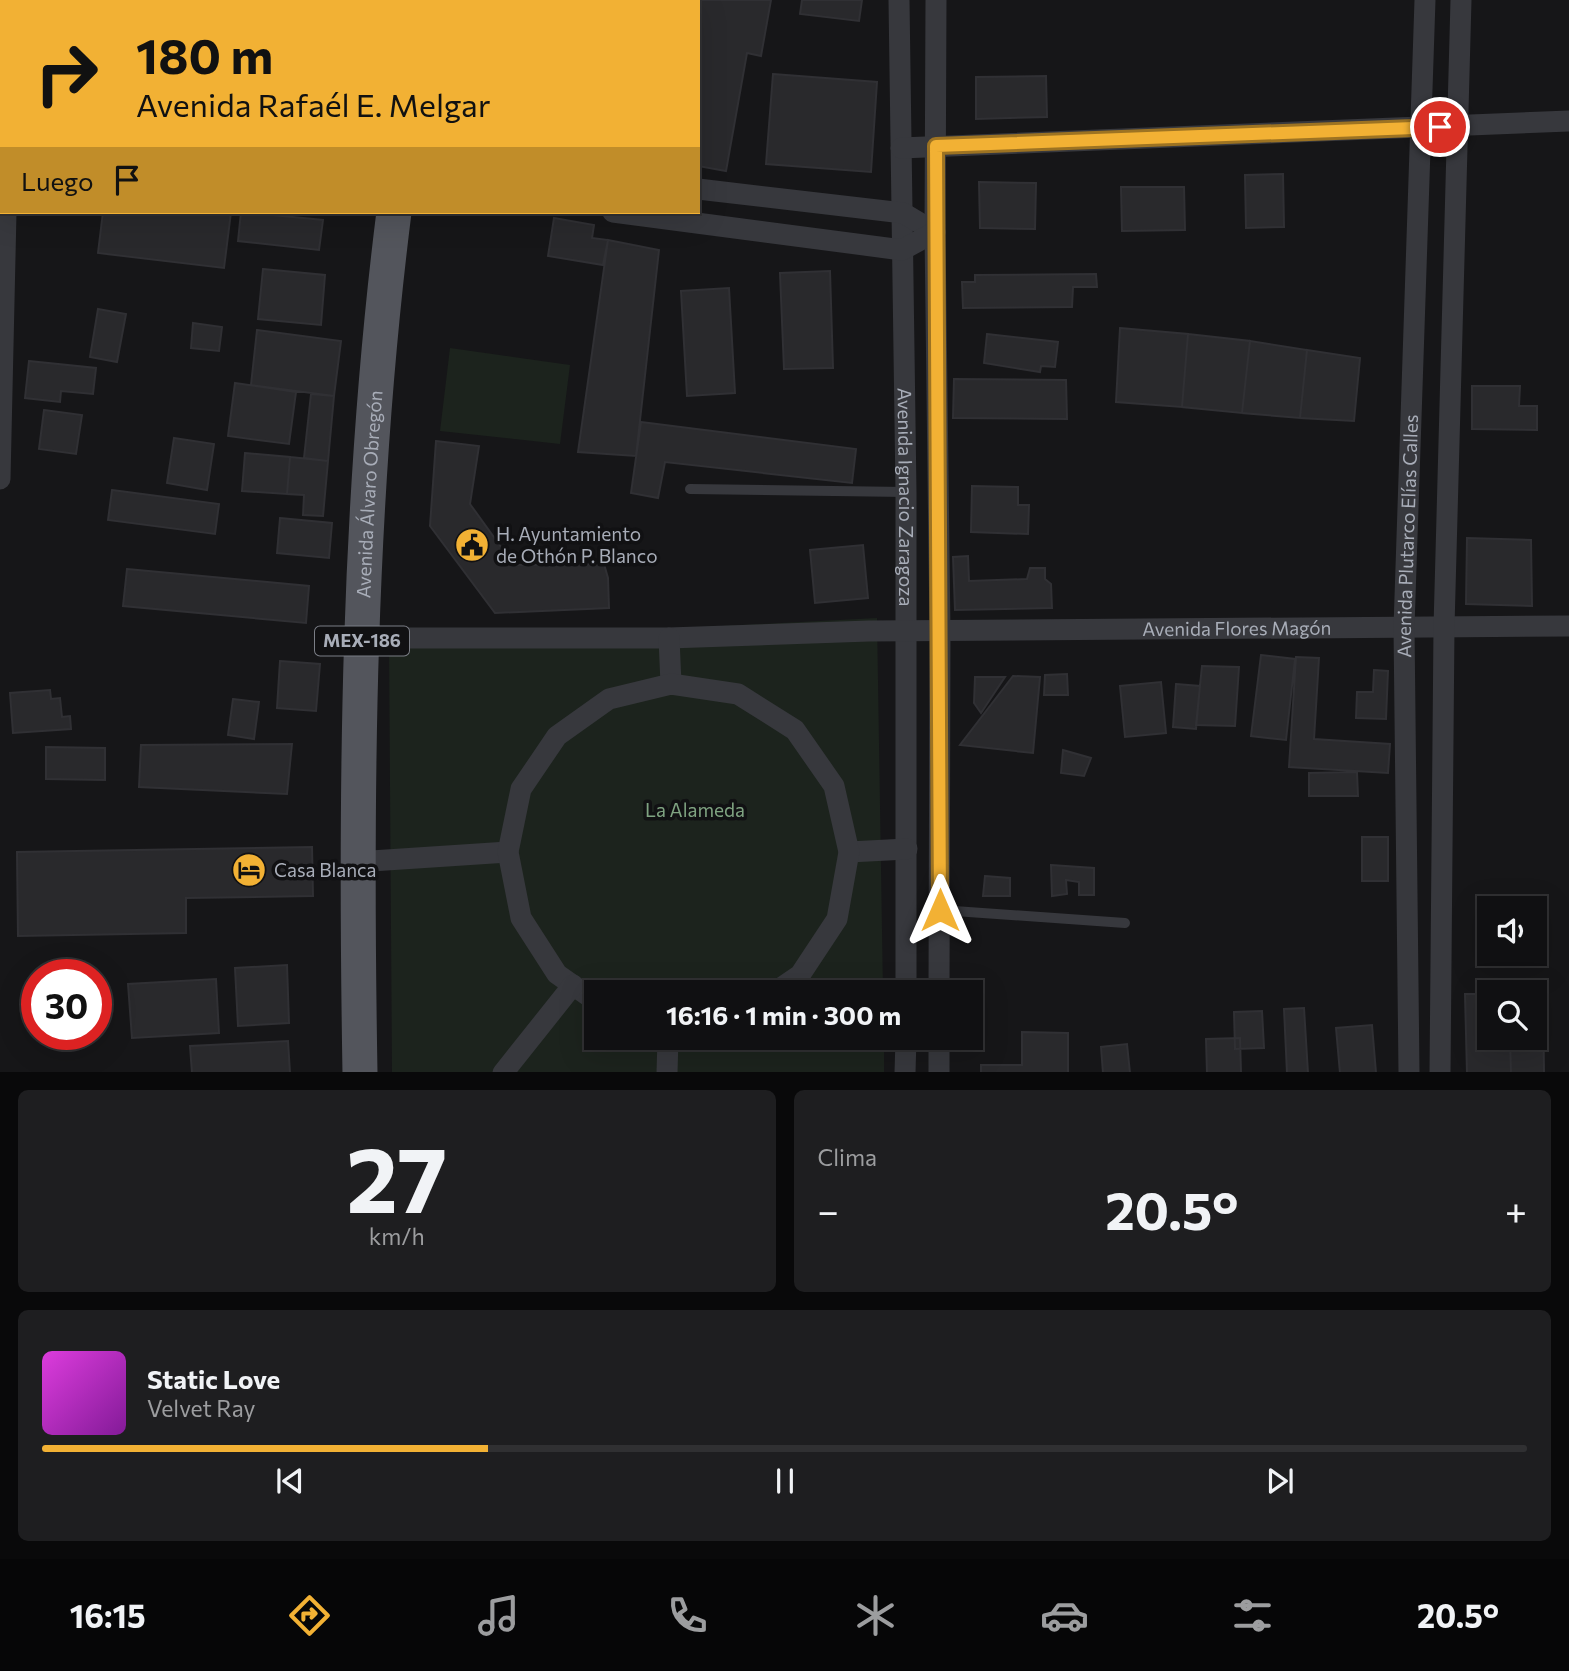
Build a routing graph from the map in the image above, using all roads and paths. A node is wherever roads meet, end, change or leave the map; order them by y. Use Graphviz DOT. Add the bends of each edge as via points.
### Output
graph roads {
  1 [pos="899,0"];
  2 [pos="936,0"];
  3 [pos="1424,0"];
  4 [pos="1461,0"];
  5 [pos="1569,121"];
  6 [pos="1458,126"];
  7 [pos="1422,127"];
  8 [pos="936,146"];
  9 [pos="901,148"];
  10 [pos="700,189"];
  11 [pos="903,213"];
  12 [pos="6,214"];
  13 [pos="394,214"];
  14 [pos="628,214"];
  15 [pos="935,232"];
  16 [pos="902,250"];
  17 [pos="0,479"];
  18 [pos="690,489"];
  19 [pos="906,492"];
  20 [pos="939,493"];
  21 [pos="1569,626"];
  22 [pos="1404,627"];
  23 [pos="1444,627"];
  24 [pos="940,632"];
  25 [pos="906,633"];
  26 [pos="362,638"];
  27 [pos="669,639"];
  28 [pos="671,684"];
  29 [pos="907,849"];
  30 [pos="509,852"];
  31 [pos="849,852"];
  32 [pos="356,862"];
  33 [pos="940,910"];
  34 [pos="1125,923"];
  35 [pos="793,980"];
  36 [pos="906,980"];
  37 [pos="939,980"];
  38 [pos="573,985"];
  39 [pos="584,993"];
  40 [pos="668,1050"];
  41 [pos="906,1050"];
  42 [pos="939,1050"];
  43 [pos="360,1072"];
  44 [pos="504,1072"];
  45 [pos="667,1072"];
  46 [pos="905,1072"];
  47 [pos="939,1072"];
  48 [pos="1409,1072"];
  49 [pos="1440,1072"];
  1 -- 9 [label="street, Avenida Ignacio Zaragoza"];
  2 -- 8 [label="street, Avenida Ignacio Zaragoza"];
  3 -- 7 [label="street, Avenida Plutarco Elías Calles"];
  4 -- 6 [label="street, Avenida Plutarco Elías Calles"];
  5 -- 6 [label="street"];
  6 -- 7 [label="street"];
  6 -- 23 [label="street, Avenida Plutarco Elías Calles"];
  7 -- 8 [label="street"];
  7 -- 22 [label="street, Avenida Plutarco Elías Calles"];
  8 -- 9 [label="street"];
  8 -- 15 [label="street, Avenida Ignacio Zaragoza"];
  9 -- 11 [label="street, Avenida Ignacio Zaragoza"];
  10 -- 11 [label="street"];
  11 -- 15 [label="street"];
  11 -- 16 [label="street, Avenida Ignacio Zaragoza"];
  12 -- 17 [label="street"];
  13 -- 26 [label="main road, Avenida Álvaro Obregón / MEX-186" via="366,501"];
  14 -- 16 [label="street"];
  15 -- 16 [label="street"];
  15 -- 20 [label="street, Avenida Ignacio Zaragoza"];
  16 -- 19 [label="street, Avenida Ignacio Zaragoza"];
  18 -- 19 [label="lane"];
  19 -- 20 [label="street"];
  19 -- 25 [label="street, Avenida Ignacio Zaragoza"];
  20 -- 24 [label="street, Avenida Ignacio Zaragoza"];
  21 -- 23 [label="street, Avenida Flores Magón"];
  22 -- 23 [label="street, Avenida Flores Magón"];
  22 -- 24 [label="street, Avenida Flores Magón"];
  22 -- 48 [label="street, Avenida Plutarco Elías Calles"];
  23 -- 49 [label="street, Avenida Plutarco Elías Calles"];
  24 -- 25 [label="street, Avenida Flores Magón"];
  24 -- 33 [label="street, Avenida Ignacio Zaragoza"];
  25 -- 27 [label="street, Avenida Flores Magón"];
  25 -- 29 [label="street, Avenida Ignacio Zaragoza"];
  26 -- 27 [label="street, Avenida Flores Magón"];
  26 -- 32 [label="main road, Avenida Álvaro Obregón / MEX-186"];
  27 -- 28 [label="street"];
  28 -- 30 [label="street" via="609,699 557,736 521,789"];
  28 -- 31 [label="street" via="738,694 795,730 834,786"];
  29 -- 31 [label="street"];
  29 -- 36 [label="street, Avenida Ignacio Zaragoza"];
  30 -- 32 [label="street"];
  30 -- 38 [label="street" via="521,918 557,974"];
  31 -- 35 [label="street" via="837,919"];
  32 -- 43 [label="main road, Avenida Álvaro Obregón / MEX-186"];
  33 -- 34 [label="lane"];
  33 -- 37 [label="street, Avenida Ignacio Zaragoza"];
  38 -- 39 [label="street"];
  38 -- 44 [label="street"];
  40 -- 45 [label="street"];
  41 -- 46 [label="street"];
  42 -- 47 [label="street"];
}
